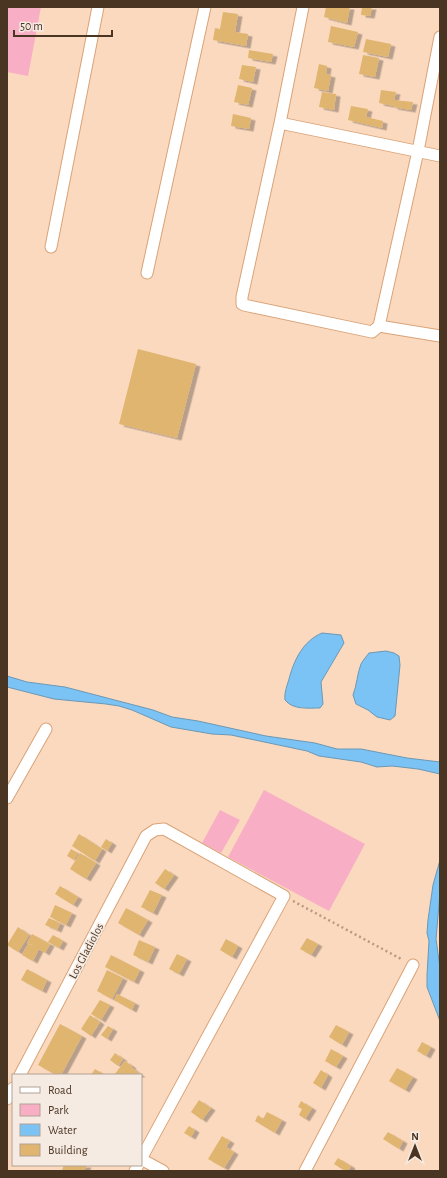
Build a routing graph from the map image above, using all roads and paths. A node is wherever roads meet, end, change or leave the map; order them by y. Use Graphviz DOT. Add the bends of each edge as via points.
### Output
graph roads {
  1 [pos="98,7"];
  2 [pos="205,7"];
  3 [pos="303,7"];
  4 [pos="440,37"];
  5 [pos="280,123"];
  6 [pos="418,151"];
  7 [pos="440,156"];
  8 [pos="51,247"];
  9 [pos="147,273"];
  10 [pos="379,326"];
  11 [pos="440,336"];
  12 [pos="46,729"];
  13 [pos="7,798"];
  14 [pos="284,896"];
  15 [pos="413,965"];
  16 [pos="21,1074"];
  17 [pos="12,1090"];
  18 [pos="7,1099"];
  19 [pos="142,1157"];
  20 [pos="142,1160"];
  21 [pos="163,1171"];
  22 [pos="305,1171"];
  1 -- 8 [label="street"];
  2 -- 9 [label="street"];
  3 -- 5 [label="street"];
  4 -- 6 [label="street"];
  5 -- 6 [label="street"];
  5 -- 10 [label="street" via="243,289 242,304 372,332"];
  6 -- 7 [label="street"];
  6 -- 10 [label="street"];
  10 -- 11 [label="street"];
  12 -- 13 [label="street"];
  14 -- 15 [label="path"];
  14 -- 16 [label="street, Los Gladiolos" via="164,829 155,830 146,836"];
  14 -- 19 [label="street"];
  15 -- 22 [label="street"];
  17 -- 18 [label="street"];
  20 -- 21 [label="street"];
}
